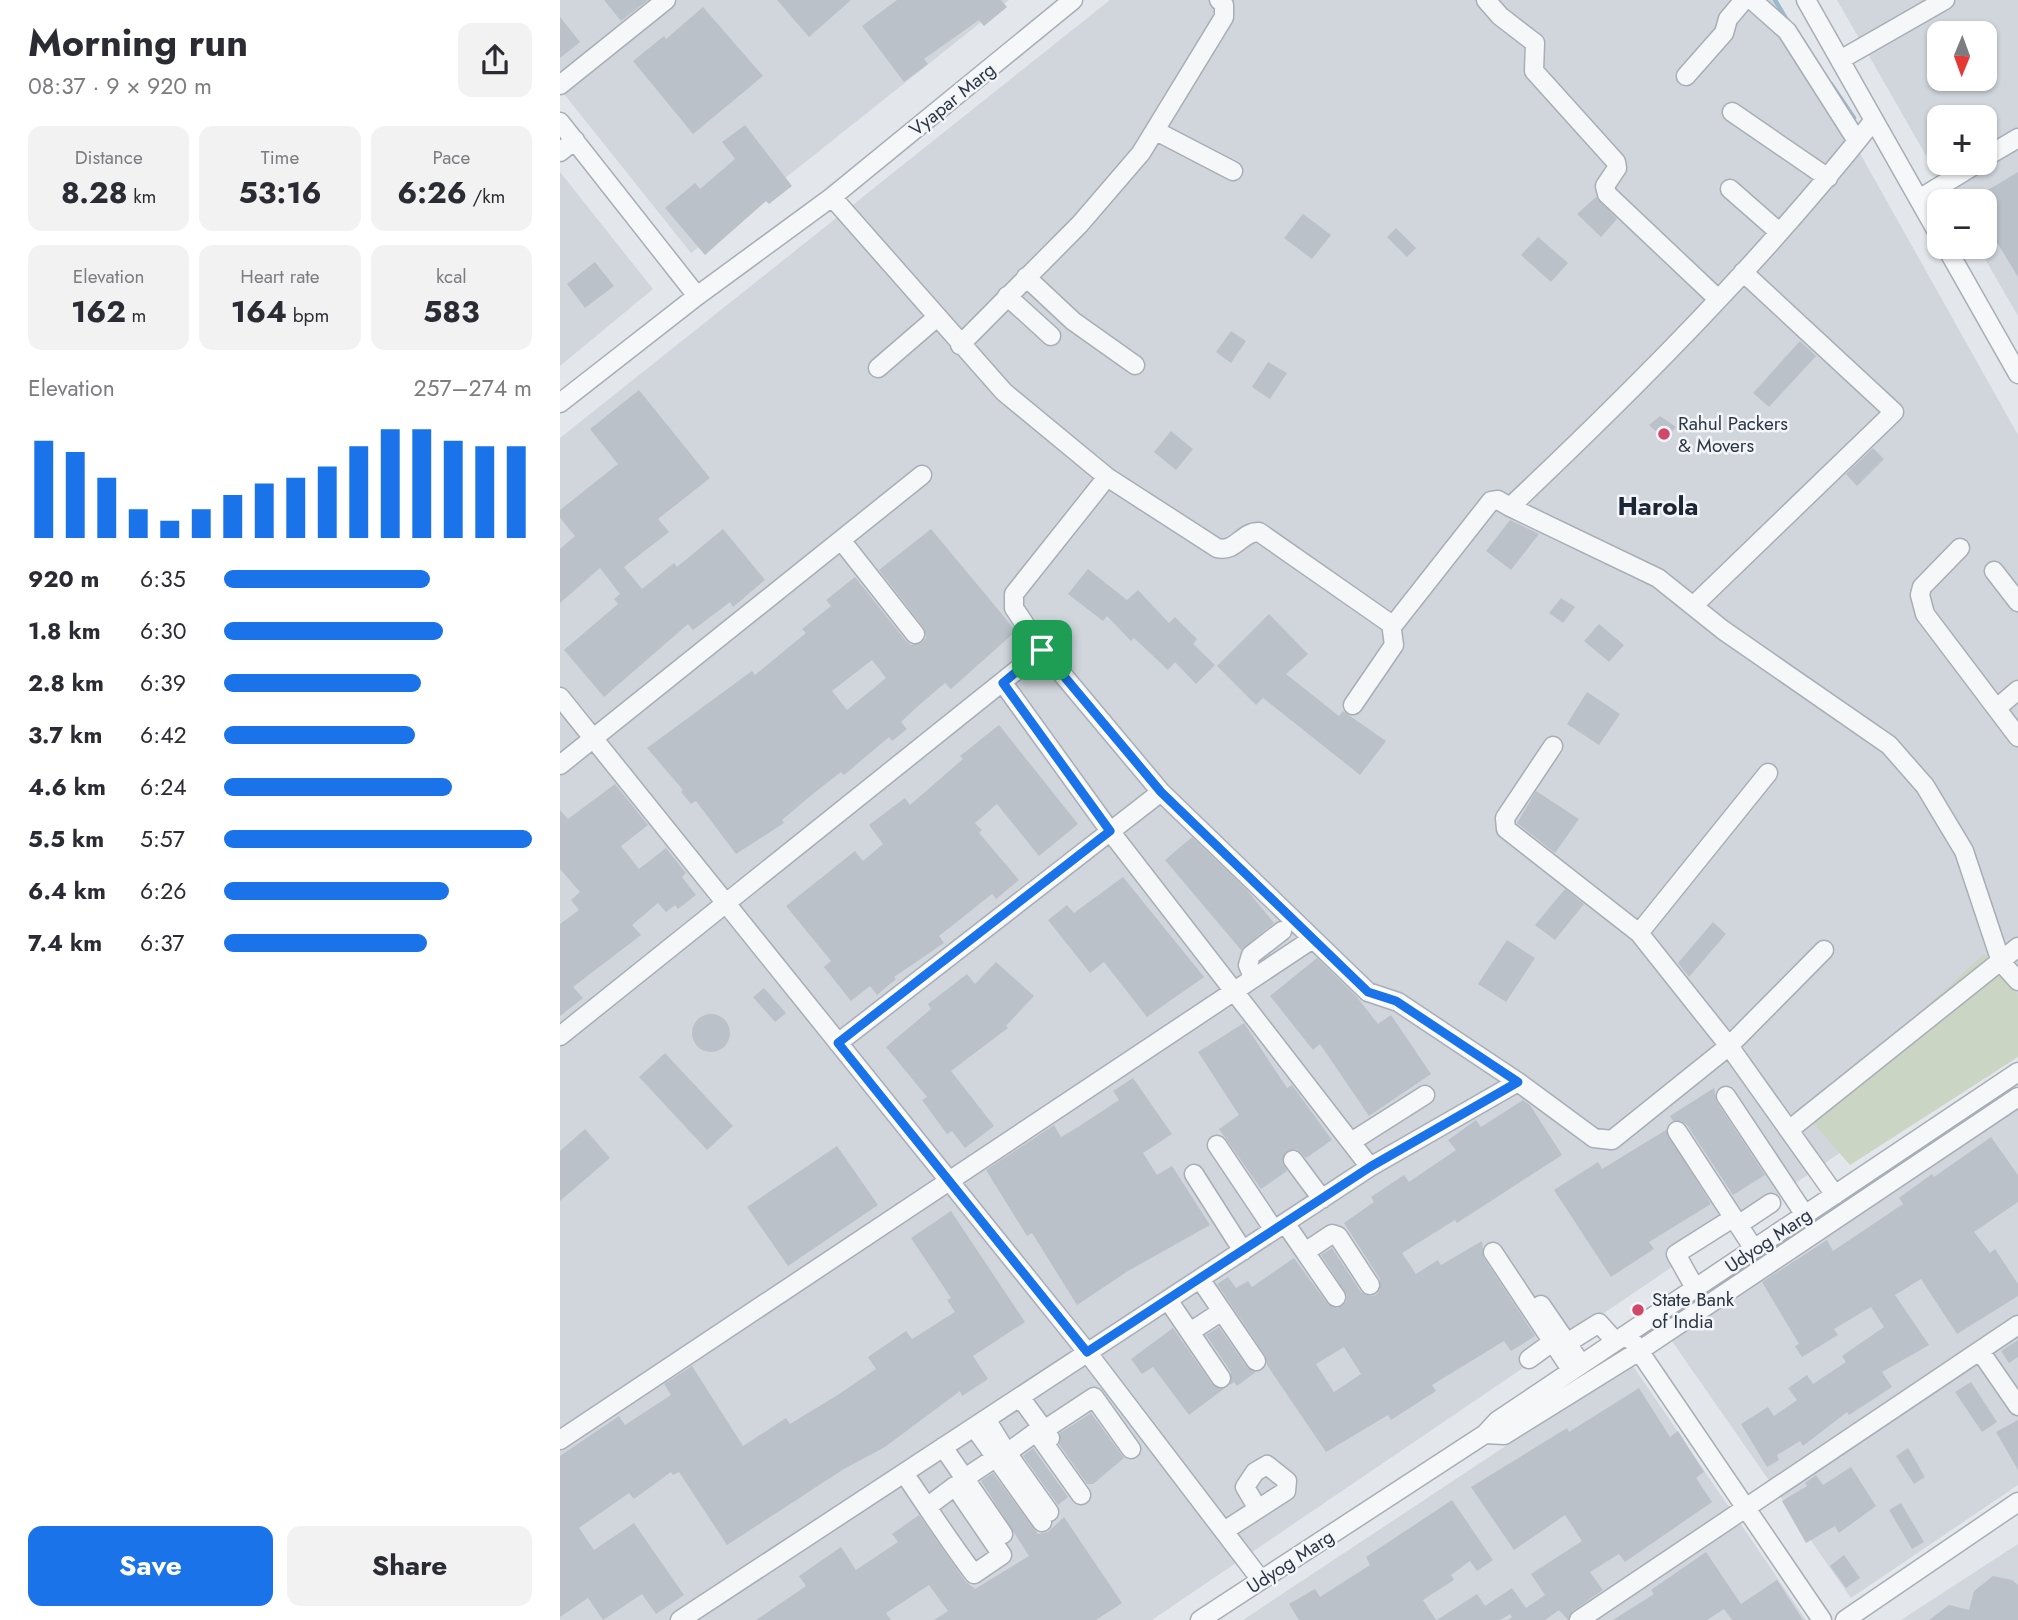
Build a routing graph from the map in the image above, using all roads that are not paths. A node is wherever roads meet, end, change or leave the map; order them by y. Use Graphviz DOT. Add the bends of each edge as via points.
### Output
graph roads {
  1 [pos="666,0"];
  2 [pos="1073,0"];
  3 [pos="1219,0"];
  4 [pos="1486,0"];
  5 [pos="1744,0"];
  6 [pos="1752,0"];
  7 [pos="1806,0"];
  8 [pos="1945,0"];
  9 [pos="1840,60"];
  10 [pos="1686,76"];
  11 [pos="560,85"];
  12 [pos="1732,111"];
  13 [pos="1874,120"];
  14 [pos="560,122"];
  15 [pos="1156,131"];
  16 [pos="2018,138"];
  17 [pos="575,140"];
  18 [pos="1857,141"];
  19 [pos="1997,150"];
  20 [pos="560,152"];
  21 [pos="1233,171"];
  22 [pos="1958,175"];
  23 [pos="1828,178"];
  24 [pos="1730,189"];
  25 [pos="832,197"];
  26 [pos="1919,199"];
  27 [pos="1927,213"];
  28 [pos="1779,232"];
  29 [pos="1954,259"];
  30 [pos="1743,272"];
  31 [pos="1026,277"];
  32 [pos="697,296"];
  33 [pos="1007,296"];
  34 [pos="1718,299"];
  35 [pos="936,318"];
  36 [pos="1051,336"];
  37 [pos="960,345"];
  38 [pos="2013,353"];
  39 [pos="1135,365"];
  40 [pos="878,368"];
  41 [pos="2018,374"];
  42 [pos="560,403"];
  43 [pos="922,475"];
  44 [pos="1107,477"];
  45 [pos="1510,507"];
  46 [pos="841,540"];
  47 [pos="1960,548"];
  48 [pos="1994,571"];
  49 [pos="2018,602"];
  50 [pos="1693,606"];
  51 [pos="1391,624"];
  52 [pos="915,634"];
  53 [pos="1042,650"];
  54 [pos="1003,683"];
  55 [pos="2018,690"];
  56 [pos="560,697"];
  57 [pos="1353,705"];
  58 [pos="1997,708"];
  59 [pos="2018,737"];
  60 [pos="593,738"];
  61 [pos="1553,746"];
  62 [pos="560,765"];
  63 [pos="1768,773"];
  64 [pos="1161,792"];
  65 [pos="1110,831"];
  66 [pos="729,904"];
  67 [pos="1282,931"];
  68 [pos="1639,933"];
  69 [pos="1311,940"];
  70 [pos="2018,947"];
  71 [pos="1824,950"];
  72 [pos="2001,962"];
  73 [pos="1253,977"];
  74 [pos="2018,981"];
  75 [pos="1234,989"];
  76 [pos="560,1036"];
  77 [pos="838,1043"];
  78 [pos="1729,1046"];
  79 [pos="2018,1072"];
  80 [pos="1518,1082"];
  81 [pos="1425,1095"];
  82 [pos="1726,1096"];
  83 [pos="2015,1106"];
  84 [pos="1789,1130"];
  85 [pos="1676,1131"];
  86 [pos="1333,1133"];
  87 [pos="1351,1142"];
  88 [pos="1217,1144"];
  89 [pos="1238,1160"];
  90 [pos="1293,1160"];
  91 [pos="1367,1170"];
  92 [pos="1194,1174"];
  93 [pos="949,1181"];
  94 [pos="1835,1195"];
  95 [pos="1322,1199"];
  96 [pos="1805,1215"];
  97 [pos="1728,1222"];
  98 [pos="1280,1226"];
  99 [pos="1779,1232"];
  100 [pos="1243,1251"];
  101 [pos="1750,1251"];
  102 [pos="1306,1252"];
  103 [pos="1493,1252"];
  104 [pos="1200,1279"];
  105 [pos="1370,1285"];
  106 [pos="1695,1288"];
  107 [pos="1336,1297"];
  108 [pos="1168,1300"];
  109 [pos="1541,1305"];
  110 [pos="1222,1311"];
  111 [pos="2018,1325"];
  112 [pos="1190,1332"];
  113 [pos="1621,1337"];
  114 [pos="1559,1343"];
  115 [pos="1639,1351"];
  116 [pos="1980,1351"];
  117 [pos="1087,1352"];
  118 [pos="1529,1359"];
  119 [pos="1256,1361"];
  120 [pos="1576,1367"];
  121 [pos="1221,1378"];
  122 [pos="1020,1397"];
  123 [pos="2018,1406"];
  124 [pos="980,1423"];
  125 [pos="1044,1430"];
  126 [pos="1485,1434"];
  127 [pos="560,1440"];
  128 [pos="943,1447"];
  129 [pos="1131,1449"];
  130 [pos="1001,1455"];
  131 [pos="904,1473"];
  132 [pos="965,1478"];
  133 [pos="2018,1502"];
  134 [pos="927,1507"];
  135 [pos="1746,1508"];
  136 [pos="1258,1509"];
  137 [pos="1045,1517"];
  138 [pos="1224,1531"];
  139 [pos="1003,1534"];
  140 [pos="1261,1580"];
  141 [pos="680,1620"];
  142 [pos="1200,1620"];
  143 [pos="1579,1620"];
  144 [pos="1822,1620"];
  145 [pos="1844,1620"];
  1 -- 11 [label="street"];
  2 -- 25 [label="street, Vyapar Marg"];
  3 -- 15 [label="street" via="1224,17"];
  4 -- 34 [label="street" via="1535,43 1534,71 1616,162 1605,186 1607,194"];
  5 -- 10 [label="street" via="1728,19 1724,33"];
  6 -- 18 [label="street" via="1787,31"];
  7 -- 9 [label="street"];
  8 -- 9 [label="street"];
  9 -- 13 [label="street"];
  12 -- 23 [label="street"];
  13 -- 18 [label="street"];
  13 -- 26 [label="street"];
  14 -- 17 [label="street"];
  15 -- 21 [label="street"];
  15 -- 31 [label="street" via="1080,224"];
  16 -- 19 [label="street"];
  17 -- 20 [label="street"];
  17 -- 32 [label="street"];
  18 -- 23 [label="street"];
  22 -- 26 [label="street"];
  23 -- 28 [label="street"];
  24 -- 28 [label="street"];
  25 -- 32 [label="street, Vyapar Marg"];
  25 -- 35 [label="street"];
  26 -- 27 [label="street"];
  28 -- 30 [label="street"];
  29 -- 38 [label="street"];
  30 -- 34 [label="street"];
  30 -- 50 [label="street" via="1894,412"];
  31 -- 33 [label="street"];
  31 -- 39 [label="street" via="1073,321"];
  32 -- 42 [label="street, Vyapar Marg"];
  33 -- 36 [label="street"];
  33 -- 37 [label="street"];
  34 -- 45 [label="street" via="1638,386"];
  35 -- 37 [label="street"];
  35 -- 40 [label="street"];
  37 -- 44 [label="street" via="1004,392"];
  38 -- 41 [label="street"];
  43 -- 46 [label="street"];
  44 -- 51 [label="street" via="1217,548 1233,548 1259,532"];
  44 -- 53 [label="street" via="1013,598 1014,608"];
  45 -- 50 [label="street" via="1658,578"];
  45 -- 51 [label="street" via="1491,501 1398,622"];
  46 -- 52 [label="street"];
  46 -- 60 [label="street"];
  47 -- 58 [label="street" via="1922,587 1921,603"];
  48 -- 49 [label="street"];
  50 -- 72 [label="street" via="1889,745 1906,764 1925,786 1964,851"];
  51 -- 57 [label="street" via="1394,645"];
  53 -- 54 [label="street"];
  53 -- 64 [label="street"];
  54 -- 65 [label="street"];
  54 -- 66 [label="street"];
  55 -- 58 [label="street"];
  56 -- 60 [label="street"];
  58 -- 59 [label="street"];
  60 -- 62 [label="street"];
  60 -- 66 [label="street"];
  61 -- 68 [label="street" via="1504,825"];
  63 -- 68 [label="street"];
  64 -- 65 [label="street"];
  64 -- 69 [label="street"];
  65 -- 75 [label="street"];
  65 -- 77 [label="street"];
  66 -- 76 [label="street"];
  66 -- 77 [label="street"];
  67 -- 73 [label="street" via="1251,955 1248,969"];
  68 -- 78 [label="street"];
  69 -- 73 [label="street"];
  69 -- 80 [label="street" via="1368,992 1396,1001"];
  70 -- 72 [label="street"];
  71 -- 78 [label="street"];
  72 -- 74 [label="street"];
  72 -- 84 [label="street"];
  73 -- 75 [label="street"];
  75 -- 87 [label="street"];
  75 -- 93 [label="street"];
  77 -- 93 [label="street"];
  78 -- 80 [label="street" via="1612,1140 1594,1138"];
  78 -- 84 [label="street"];
  79 -- 94 [label="street, Udyog Marg"];
  80 -- 91 [label="street"];
  81 -- 87 [label="street"];
  82 -- 96 [label="street"];
  83 -- 115 [label="street, Udyog Marg"];
  84 -- 94 [label="street"];
  85 -- 97 [label="street"];
  86 -- 91 [label="street"];
  87 -- 91 [label="street"];
  88 -- 98 [label="street"];
  89 -- 98 [label="street"];
  90 -- 95 [label="street"];
  91 -- 95 [label="street"];
  92 -- 100 [label="street"];
  93 -- 117 [label="street"];
  93 -- 127 [label="street"];
  94 -- 96 [label="street, Udyog Marg"];
  95 -- 98 [label="street"];
  96 -- 99 [label="street, Udyog Marg"];
  97 -- 99 [label="street" via="1767,1206"];
  97 -- 101 [label="street"];
  97 -- 106 [label="street" via="1676,1254"];
  98 -- 100 [label="street"];
  98 -- 102 [label="street"];
  99 -- 101 [label="street, Udyog Marg"];
  100 -- 104 [label="street"];
  101 -- 106 [label="street, Udyog Marg"];
  102 -- 105 [label="street" via="1332,1234 1338,1236"];
  102 -- 107 [label="street"];
  103 -- 114 [label="street"];
  104 -- 108 [label="street"];
  104 -- 110 [label="street"];
  106 -- 113 [label="street, Udyog Marg"];
  108 -- 112 [label="street"];
  108 -- 117 [label="street"];
  109 -- 114 [label="street"];
  110 -- 112 [label="street"];
  110 -- 119 [label="street"];
  111 -- 116 [label="street"];
  112 -- 121 [label="street"];
  113 -- 114 [label="street" via="1599,1323"];
  113 -- 115 [label="street"];
  113 -- 120 [label="street, Udyog Marg"];
  114 -- 118 [label="street"];
  114 -- 120 [label="street"];
  115 -- 126 [label="street, Udyog Marg" via="1504,1435"];
  115 -- 135 [label="street"];
  116 -- 123 [label="street"];
  116 -- 135 [label="street"];
  117 -- 122 [label="street"];
  117 -- 138 [label="street"];
  120 -- 126 [label="street, Udyog Marg"];
  122 -- 124 [label="street"];
  122 -- 125 [label="street"];
  124 -- 128 [label="street"];
  124 -- 130 [label="street"];
  125 -- 129 [label="street" via="1094,1397"];
  125 -- 130 [label="street" via="1081,1488 1037,1433"];
  126 -- 140 [label="street, Udyog Marg"];
  128 -- 131 [label="street"];
  128 -- 132 [label="street"];
  130 -- 132 [label="street"];
  130 -- 137 [label="street"];
  131 -- 134 [label="street"];
  131 -- 141 [label="street"];
  132 -- 139 [label="street"];
  133 -- 145 [label="street"];
  134 -- 134 [label="street" via="974,1574 1002,1555 955,1486"];
  135 -- 143 [label="street"];
  135 -- 144 [label="street"];
  136 -- 138 [label="street"];
  138 -- 140 [label="street"];
  140 -- 142 [label="street, Udyog Marg"];
}
